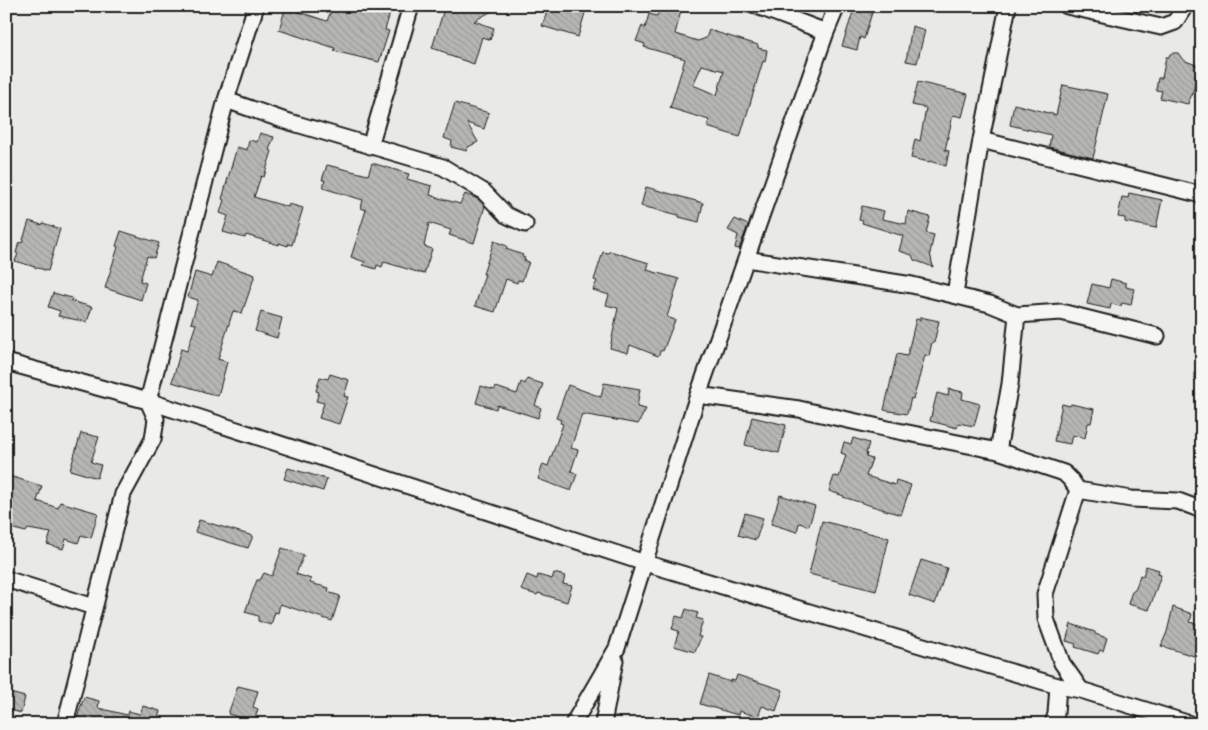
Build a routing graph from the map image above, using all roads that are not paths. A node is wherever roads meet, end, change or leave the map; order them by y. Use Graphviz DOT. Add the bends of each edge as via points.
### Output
graph roads {
  1 [pos="256,6"];
  2 [pos="411,6"];
  3 [pos="756,6"];
  4 [pos="837,6"];
  5 [pos="1008,6"];
  6 [pos="1067,6"];
  7 [pos="1185,6"];
  8 [pos="826,32"];
  9 [pos="226,100"];
  10 [pos="981,140"];
  11 [pos="370,146"];
  12 [pos="1202,195"];
  13 [pos="525,224"];
  14 [pos="746,259"];
  15 [pos="955,294"];
  16 [pos="1017,315"];
  17 [pos="1158,336"];
  18 [pos="6,362"];
  19 [pos="698,395"];
  20 [pos="148,401"];
  21 [pos="998,451"];
  22 [pos="1078,490"];
  23 [pos="1202,510"];
  24 [pos="645,563"];
  25 [pos="6,579"];
  26 [pos="94,607"];
  27 [pos="617,648"];
  28 [pos="1058,686"];
  29 [pos="1081,690"];
  30 [pos="65,724"];
  31 [pos="573,724"];
  32 [pos="603,724"];
  33 [pos="1053,724"];
  34 [pos="1190,724"];
  1 -- 9 [label="street"];
  2 -- 11 [label="street"];
  3 -- 8 [label="street"];
  4 -- 8 [label="street"];
  5 -- 10 [label="street"];
  6 -- 7 [label="street" via="1161,27 1175,22"];
  8 -- 14 [label="street"];
  9 -- 11 [label="street"];
  9 -- 20 [label="street"];
  10 -- 12 [label="street"];
  10 -- 15 [label="street"];
  11 -- 13 [label="street" via="443,167 484,192 506,215"];
  14 -- 15 [label="street" via="912,284"];
  14 -- 19 [label="street"];
  15 -- 16 [label="street"];
  16 -- 17 [label="street" via="1061,312"];
  16 -- 21 [label="street" via="1010,384"];
  18 -- 20 [label="street"];
  19 -- 21 [label="street" via="799,409"];
  19 -- 24 [label="street"];
  20 -- 24 [label="street"];
  20 -- 26 [label="street" via="156,419 153,439 123,494"];
  21 -- 22 [label="street" via="1064,472"];
  22 -- 23 [label="street" via="1132,499 1178,501"];
  22 -- 29 [label="street" via="1045,594 1044,610 1062,663"];
  24 -- 27 [label="street"];
  24 -- 28 [label="street"];
  25 -- 26 [label="street"];
  26 -- 30 [label="street"];
  27 -- 31 [label="street"];
  27 -- 32 [label="street"];
  28 -- 29 [label="street"];
  28 -- 33 [label="street"];
  29 -- 34 [label="street"];
}
